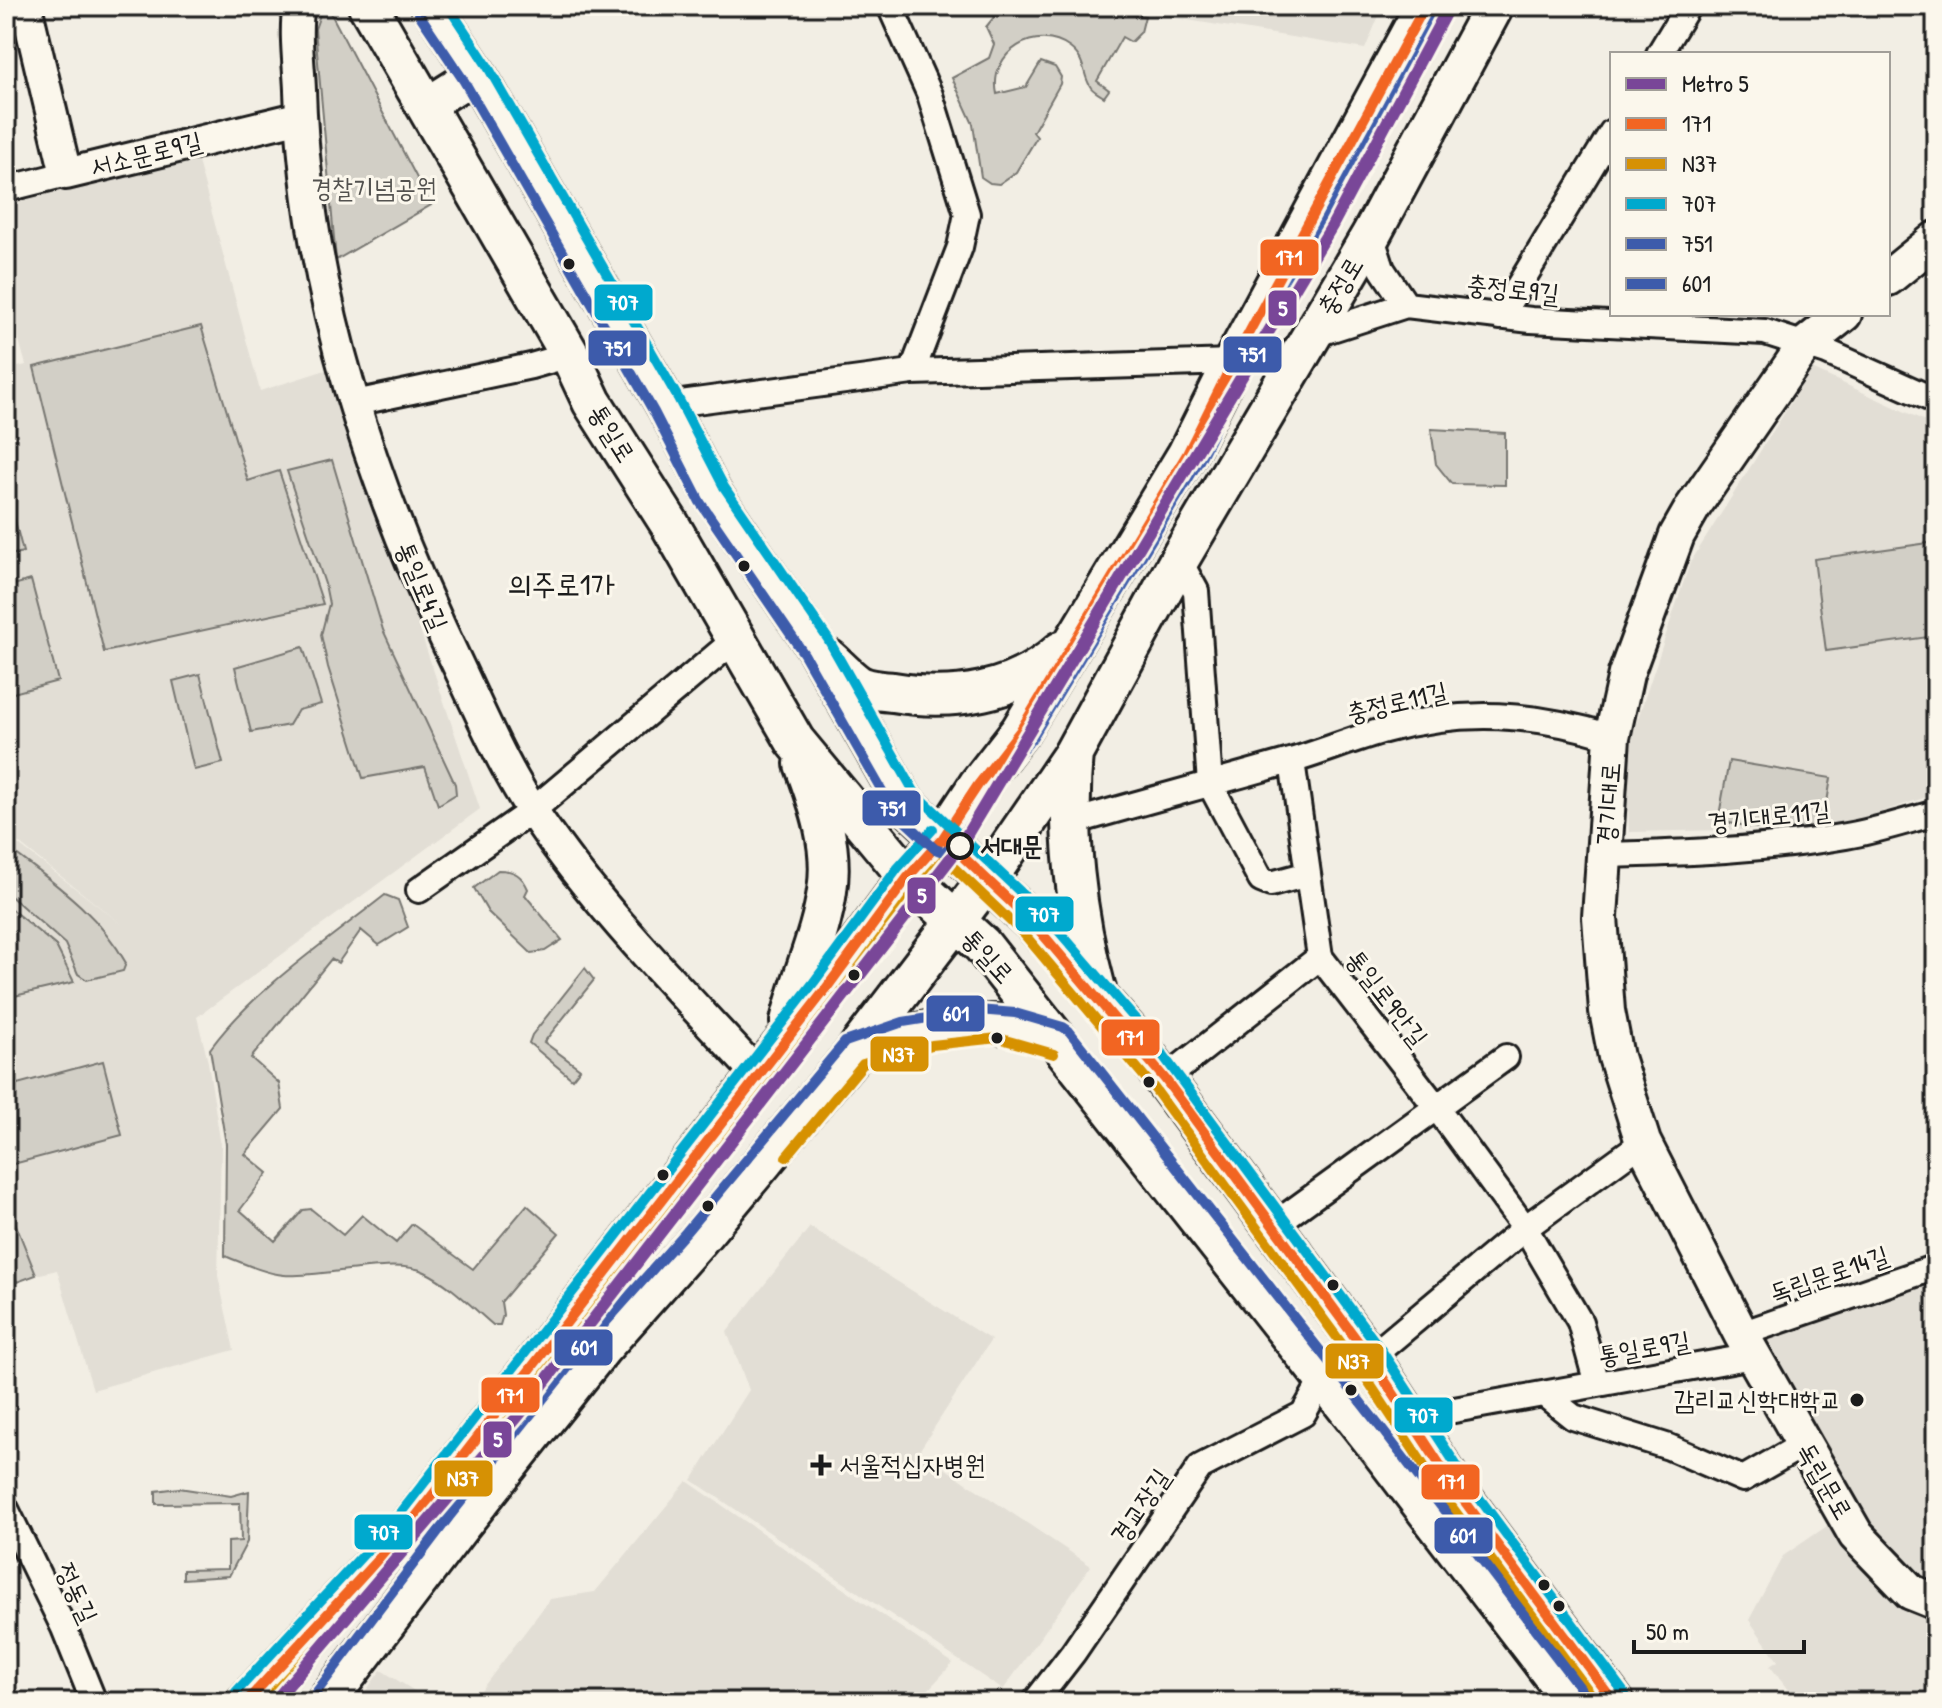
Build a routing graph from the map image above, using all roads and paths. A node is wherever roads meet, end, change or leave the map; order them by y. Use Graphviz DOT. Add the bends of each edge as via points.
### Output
graph roads {
  1 [pos="26,6"];
  2 [pos="299,6"];
  3 [pos="368,6"];
  4 [pos="431,6"];
  5 [pos="890,6"];
  6 [pos="1425,6"];
  7 [pos="1494,6"];
  8 [pos="1688,6"];
  9 [pos="1660,52"];
  10 [pos="476,74"];
  11 [pos="427,105"];
  12 [pos="301,117"];
  13 [pos="1610,135"];
  14 [pos="66,174"];
  15 [pos="6,189"];
  16 [pos="1371,235"];
  17 [pos="1936,239"];
  18 [pos="1890,276"];
  19 [pos="1406,305"];
  20 [pos="1841,316"];
  21 [pos="1500,317"];
  22 [pos="1310,336"];
  23 [pos="1805,345"];
  24 [pos="570,355"];
  25 [pos="1233,362"];
  26 [pos="912,372"];
  27 [pos="1936,401"];
  28 [pos="355,403"];
  29 [pos="666,405"];
  30 [pos="1179,560"];
  31 [pos="737,638"];
  32 [pos="1074,638"];
  33 [pos="816,647"];
  34 [pos="1612,737"];
  35 [pos="795,741"];
  36 [pos="1073,754"];
  37 [pos="1292,761"];
  38 [pos="1210,784"];
  39 [pos="533,810"];
  40 [pos="1936,813"];
  41 [pos="1070,823"];
  42 [pos="943,838"];
  43 [pos="1604,855"];
  44 [pos="1308,874"];
  45 [pos="908,877"];
  46 [pos="986,881"];
  47 [pos="419,890"];
  48 [pos="955,920"];
  49 [pos="1320,957"];
  50 [pos="1098,998"];
  51 [pos="785,1040"];
  52 [pos="1058,1040"];
  53 [pos="855,1052"];
  54 [pos="1506,1057"];
  55 [pos="758,1075"];
  56 [pos="1165,1079"];
  57 [pos="1437,1108"];
  58 [pos="1643,1142"];
  59 [pos="1274,1225"];
  60 [pos="1525,1228"];
  61 [pos="1936,1267"];
  62 [pos="1747,1345"];
  63 [pos="1370,1358"];
  64 [pos="1323,1379"];
  65 [pos="1597,1384"];
  66 [pos="1544,1394"];
  67 [pos="1454,1410"];
  68 [pos="1804,1444"];
  69 [pos="6,1509"];
  70 [pos="1936,1602"];
  71 [pos="94,1702"];
  72 [pos="246,1702"];
  73 [pos="326,1702"];
  74 [pos="1035,1702"];
  75 [pos="1573,1702"];
  76 [pos="1614,1702"];
  1 -- 14 [label="street, 서소문로9길"];
  2 -- 12 [label="street, 통일로4길"];
  3 -- 11 [label="main road, 통일로"];
  4 -- 10 [label="main road, 통일로"];
  5 -- 26 [label="street" via="930,95 967,214 960,247"];
  6 -- 25 [label="main road"];
  7 -- 16 [label="main road, 충정로"];
  8 -- 9 [label="street"];
  10 -- 11 [label="main road"];
  10 -- 29 [label="main road, 통일로"];
  11 -- 24 [label="main road, 통일로"];
  12 -- 14 [label="street, 서소문로9길"];
  12 -- 28 [label="street, 통일로4길" via="315,243"];
  13 -- 21 [label="street"];
  14 -- 15 [label="street"];
  16 -- 19 [label="street" via="1382,269"];
  16 -- 22 [label="main road, 충정로"];
  17 -- 18 [label="main road"];
  19 -- 21 [label="street, 충정로9길"];
  19 -- 22 [label="street, 충정로9길"];
  20 -- 23 [label="main road, 경기대로"];
  21 -- 23 [label="street, 충정로9길" via="1765,332"];
  22 -- 30 [label="main road, 충정로"];
  23 -- 27 [label="street, 충정로9길"];
  23 -- 34 [label="main road, 경기대로" via="1677,535 1626,674"];
  24 -- 28 [label="street"];
  24 -- 31 [label="main road, 통일로" via="592,402"];
  25 -- 26 [label="street"];
  25 -- 32 [label="main road" via="1187,454"];
  26 -- 29 [label="street"];
  28 -- 39 [label="street, 통일로4길" via="394,521 438,625"];
  29 -- 33 [label="main road, 통일로" via="712,494"];
  30 -- 36 [label="main road, 충정로"];
  30 -- 38 [label="street" via="1196,591"];
  31 -- 35 [label="main road, 통일로"];
  31 -- 39 [label="street"];
  32 -- 33 [label="main road" via="1024,678 975,693 942,696 859,686"];
  32 -- 42 [label="main road" via="1020,731"];
  33 -- 42 [label="main road, 통일로" via="904,802"];
  34 -- 37 [label="street, 충정로11길" via="1580,727 1467,714 1382,730"];
  34 -- 43 [label="main road, 경기대로"];
  35 -- 45 [label="main road, 통일로"];
  35 -- 51 [label="main road" via="823,821 828,883"];
  36 -- 41 [label="main road"];
  36 -- 46 [label="main road, 충정로"];
  37 -- 38 [label="street, 충정로11길"];
  37 -- 44 [label="street"];
  38 -- 41 [label="street, 충정로11길"];
  38 -- 44 [label="street" via="1261,880 1271,884"];
  39 -- 47 [label="street"];
  39 -- 55 [label="street, 통일로4길" via="608,911"];
  40 -- 43 [label="street, 경기대로11길" via="1848,836 1782,845"];
  41 -- 50 [label="main road" via="1083,943"];
  42 -- 45 [label="main road"];
  42 -- 46 [label="main road, 통일로"];
  43 -- 58 [label="main road, 경기대로" via="1600,917 1607,1011"];
  44 -- 49 [label="street, 통일로9안길"];
  45 -- 48 [label="main road, 통일로"];
  45 -- 51 [label="main road"];
  46 -- 48 [label="main road, 충정로"];
  46 -- 50 [label="main road, 통일로" via="1034,924"];
  48 -- 52 [label="main road, 통일로" via="982,945"];
  48 -- 53 [label="main road, 충정로"];
  49 -- 56 [label="street"];
  49 -- 57 [label="street, 통일로9안길"];
  50 -- 56 [label="main road, 통일로"];
  51 -- 55 [label="main road"];
  52 -- 53 [label="main road" via="999,1024 930,1031"];
  52 -- 64 [label="main road, 통일로"];
  53 -- 73 [label="main road, 충정로" via="601,1349"];
  54 -- 57 [label="street"];
  55 -- 72 [label="main road" via="407,1528"];
  56 -- 59 [label="main road, 통일로"];
  57 -- 59 [label="street"];
  57 -- 60 [label="street, 통일로9안길"];
  58 -- 60 [label="street"];
  58 -- 62 [label="main road, 경기대로"];
  59 -- 63 [label="main road, 통일로"];
  60 -- 63 [label="street"];
  60 -- 65 [label="street, 통일로9안길" via="1580,1322"];
  61 -- 62 [label="street, 독립문로14길"];
  62 -- 65 [label="street, 통일로9길"];
  62 -- 68 [label="main road, 독립문로"];
  63 -- 76 [label="main road, 통일로" via="1457,1491"];
  64 -- 74 [label="street, 경교장길" via="1303,1414 1200,1467"];
  64 -- 75 [label="main road, 통일로"];
  65 -- 66 [label="street, 통일로9길"];
  66 -- 67 [label="street, 통일로9길"];
  66 -- 68 [label="street" via="1573,1417 1669,1447 1743,1479"];
  68 -- 70 [label="main road, 독립문로" via="1856,1535 1911,1592"];
  69 -- 71 [label="street, 정동길"];
}
